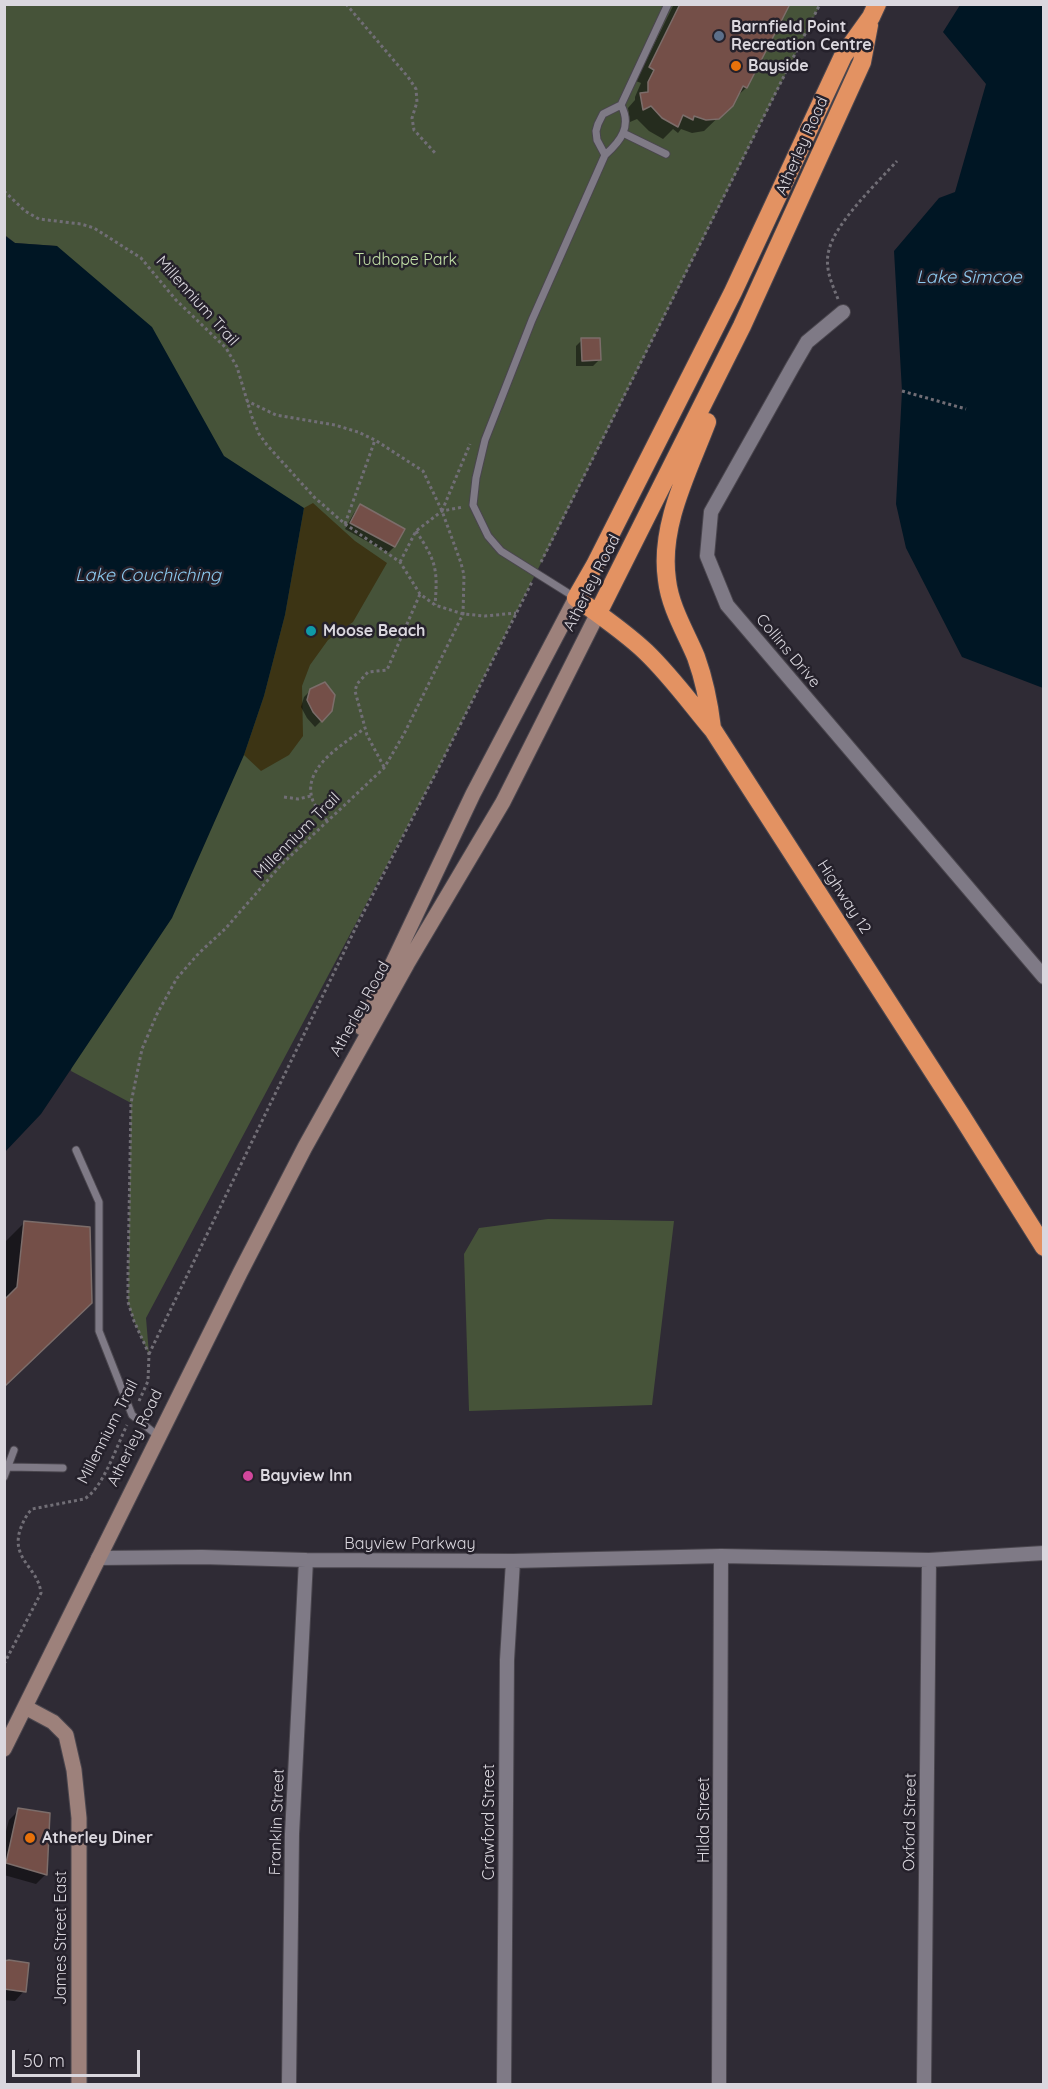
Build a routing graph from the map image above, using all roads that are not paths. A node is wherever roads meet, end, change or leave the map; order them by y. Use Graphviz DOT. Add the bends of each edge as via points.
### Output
graph roads {
  1 [pos="668,4"];
  2 [pos="874,10"];
  3 [pos="621,105"];
  4 [pos="623,133"];
  5 [pos="666,154"];
  6 [pos="605,155"];
  7 [pos="843,312"];
  8 [pos="742,326"];
  9 [pos="576,598"];
  10 [pos="598,613"];
  11 [pos="713,730"];
  12 [pos="1044,976"];
  13 [pos="305,1147"];
  14 [pos="76,1150"];
  15 [pos="1044,1247"];
  16 [pos="158,1436"];
  17 [pos="14,1450"];
  18 [pos="8,1467"];
  19 [pos="63,1468"];
  20 [pos="4,1477"];
  21 [pos="1044,1553"];
  22 [pos="721,1556"];
  23 [pos="98,1558"];
  24 [pos="306,1560"];
  25 [pos="929,1560"];
  26 [pos="513,1561"];
  27 [pos="25,1707"];
  28 [pos="4,1749"];
  29 [pos="79,2085"];
  30 [pos="289,2085"];
  31 [pos="504,2085"];
  32 [pos="719,2085"];
  33 [pos="924,2085"];
  1 -- 3 [label="lane"];
  2 -- 8 [label="highway, Atherley Road" via="862,62"];
  2 -- 9 [label="highway, Atherley Road" via="843,56 733,292"];
  3 -- 4 [label="lane"];
  3 -- 6 [label="lane" via="603,114 596,130"];
  4 -- 5 [label="lane"];
  4 -- 6 [label="lane"];
  6 -- 9 [label="lane" via="532,320 485,440 473,505 488,537 501,551"];
  7 -- 12 [label="street, Collins Drive" via="807,342 711,513 707,556 727,605"];
  8 -- 10 [label="highway, Atherley Road"];
  8 -- 11 [label="highway" via="676,502 665,563 670,594 706,687"];
  9 -- 10 [label="highway, Highway 12"];
  9 -- 13 [label="main road, Atherley Road" via="473,794"];
  10 -- 11 [label="highway, Highway 12" via="666,672"];
  10 -- 13 [label="main road, Atherley Road" via="503,801"];
  11 -- 15 [label="highway, Highway 12"];
  13 -- 16 [label="main road, Atherley Road"];
  14 -- 16 [label="lane" via="99,1202 99,1331 132,1415"];
  16 -- 23 [label="main road, Atherley Road"];
  17 -- 18 [label="lane"];
  18 -- 19 [label="lane"];
  18 -- 20 [label="lane"];
  21 -- 25 [label="street"];
  22 -- 25 [label="street, Bayview Parkway"];
  22 -- 26 [label="street, Bayview Parkway"];
  22 -- 32 [label="street, Hilda Street"];
  23 -- 24 [label="street, Bayview Parkway"];
  23 -- 27 [label="main road, Atherley Road"];
  24 -- 26 [label="street, Bayview Parkway"];
  24 -- 30 [label="street, Franklin Street" via="292,1834"];
  25 -- 33 [label="street, Oxford Street"];
  26 -- 31 [label="street, Crawford Street" via="507,1660"];
  27 -- 28 [label="main road, Atherley Road"];
  27 -- 29 [label="main road, James Street East" via="53,1722 66,1735 74,1770 79,1818"];
}
